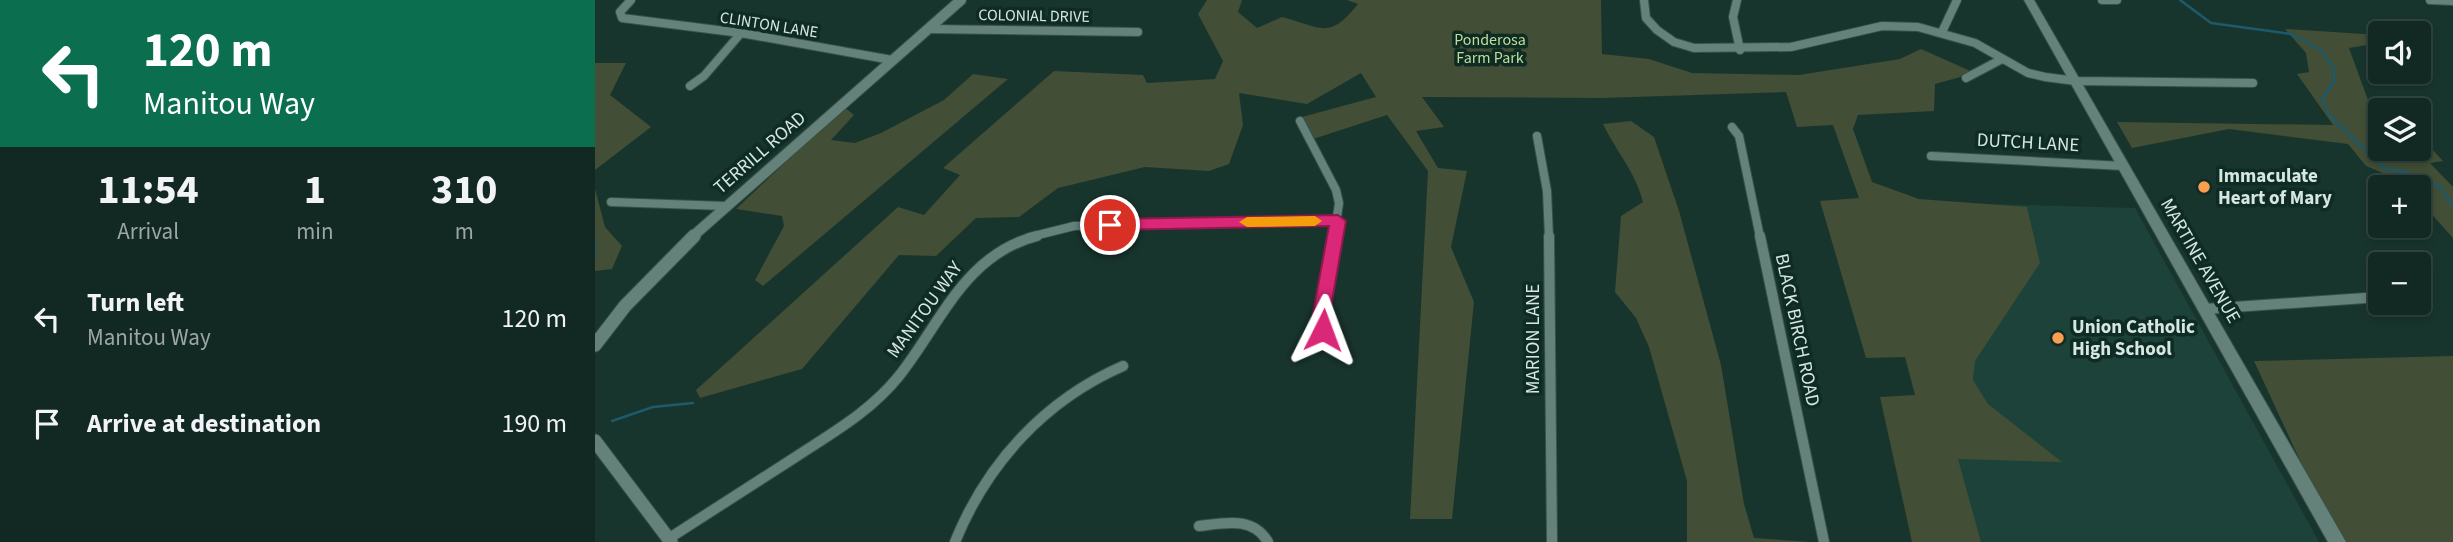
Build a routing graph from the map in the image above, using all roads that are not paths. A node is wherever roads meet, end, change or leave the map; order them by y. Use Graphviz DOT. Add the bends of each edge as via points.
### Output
graph roads {
  1 [pos="631,0"];
  2 [pos="961,0"];
  3 [pos="1644,0"];
  4 [pos="1957,0"];
  5 [pos="2029,0"];
  6 [pos="2102,0"];
  7 [pos="2117,0"];
  8 [pos="2430,0"];
  9 [pos="1724,1"];
  10 [pos="2453,1"];
  11 [pos="1736,2"];
  12 [pos="928,29"];
  13 [pos="1138,32"];
  14 [pos="1943,32"];
  15 [pos="741,33"];
  16 [pos="1740,50"];
  17 [pos="2002,58"];
  18 [pos="893,60"];
  19 [pos="1966,78"];
  20 [pos="2075,80"];
  21 [pos="2253,83"];
  22 [pos="690,86"];
  23 [pos="1300,121"];
  24 [pos="1732,127"];
  25 [pos="1537,136"];
  26 [pos="1931,156"];
  27 [pos="2123,166"];
  28 [pos="611,202"];
  29 [pos="725,206"];
  30 [pos="1338,221"];
  31 [pos="2368,298"];
  32 [pos="2205,309"];
  33 [pos="595,345"];
  34 [pos="1338,345"];
  35 [pos="1123,366"];
  36 [pos="595,440"];
  37 [pos="1199,526"];
  38 [pos="669,540"];
  39 [pos="955,542"];
  40 [pos="1268,542"];
  41 [pos="1552,542"];
  42 [pos="1824,542"];
  43 [pos="2337,542"];
  1 -- 15 [label="street, CLINTON LANE" via="620,12 622,18"];
  2 -- 12 [label="street, TERRILL ROAD"];
  3 -- 16 [label="street" via="1646,18 1674,42 1694,48"];
  4 -- 14 [label="street"];
  5 -- 20 [label="main road, MARTINE AVENUE"];
  6 -- 7 [label="street"];
  8 -- 10 [label="street"];
  9 -- 11 [label="street"];
  11 -- 16 [label="street" via="1733,17"];
  12 -- 13 [label="street, COLONIAL DRIVE"];
  12 -- 18 [label="street, TERRILL ROAD"];
  14 -- 16 [label="street" via="1882,26 1791,47"];
  14 -- 17 [label="street"];
  15 -- 18 [label="street, CLINTON LANE"];
  15 -- 22 [label="street"];
  17 -- 19 [label="street"];
  17 -- 20 [label="street" via="2028,73"];
  18 -- 29 [label="street, TERRILL ROAD"];
  20 -- 21 [label="street"];
  20 -- 27 [label="main road, MARTINE AVENUE"];
  23 -- 30 [label="street" via="1336,190"];
  24 -- 42 [label="street, BLACK BIRCH ROAD" via="1739,136"];
  25 -- 41 [label="street, MARION LANE" via="1549,232"];
  26 -- 27 [label="street, DUTCH LANE"];
  27 -- 32 [label="main road, MARTINE AVENUE"];
  28 -- 29 [label="street"];
  29 -- 33 [label="street, TERRILL ROAD" via="625,306"];
  30 -- 34 [label="street" via="1321,318 1323,330"];
  30 -- 38 [label="street, MANITOU WAY" via="1074,226 1016,241 971,274 899,376 868,410"];
  31 -- 32 [label="street"];
  32 -- 43 [label="main road, MARTINE AVENUE"];
  35 -- 39 [label="street" via="1068,394 1034,426 977,495"];
  36 -- 38 [label="street"];
  37 -- 40 [label="street" via="1247,523"];
}
